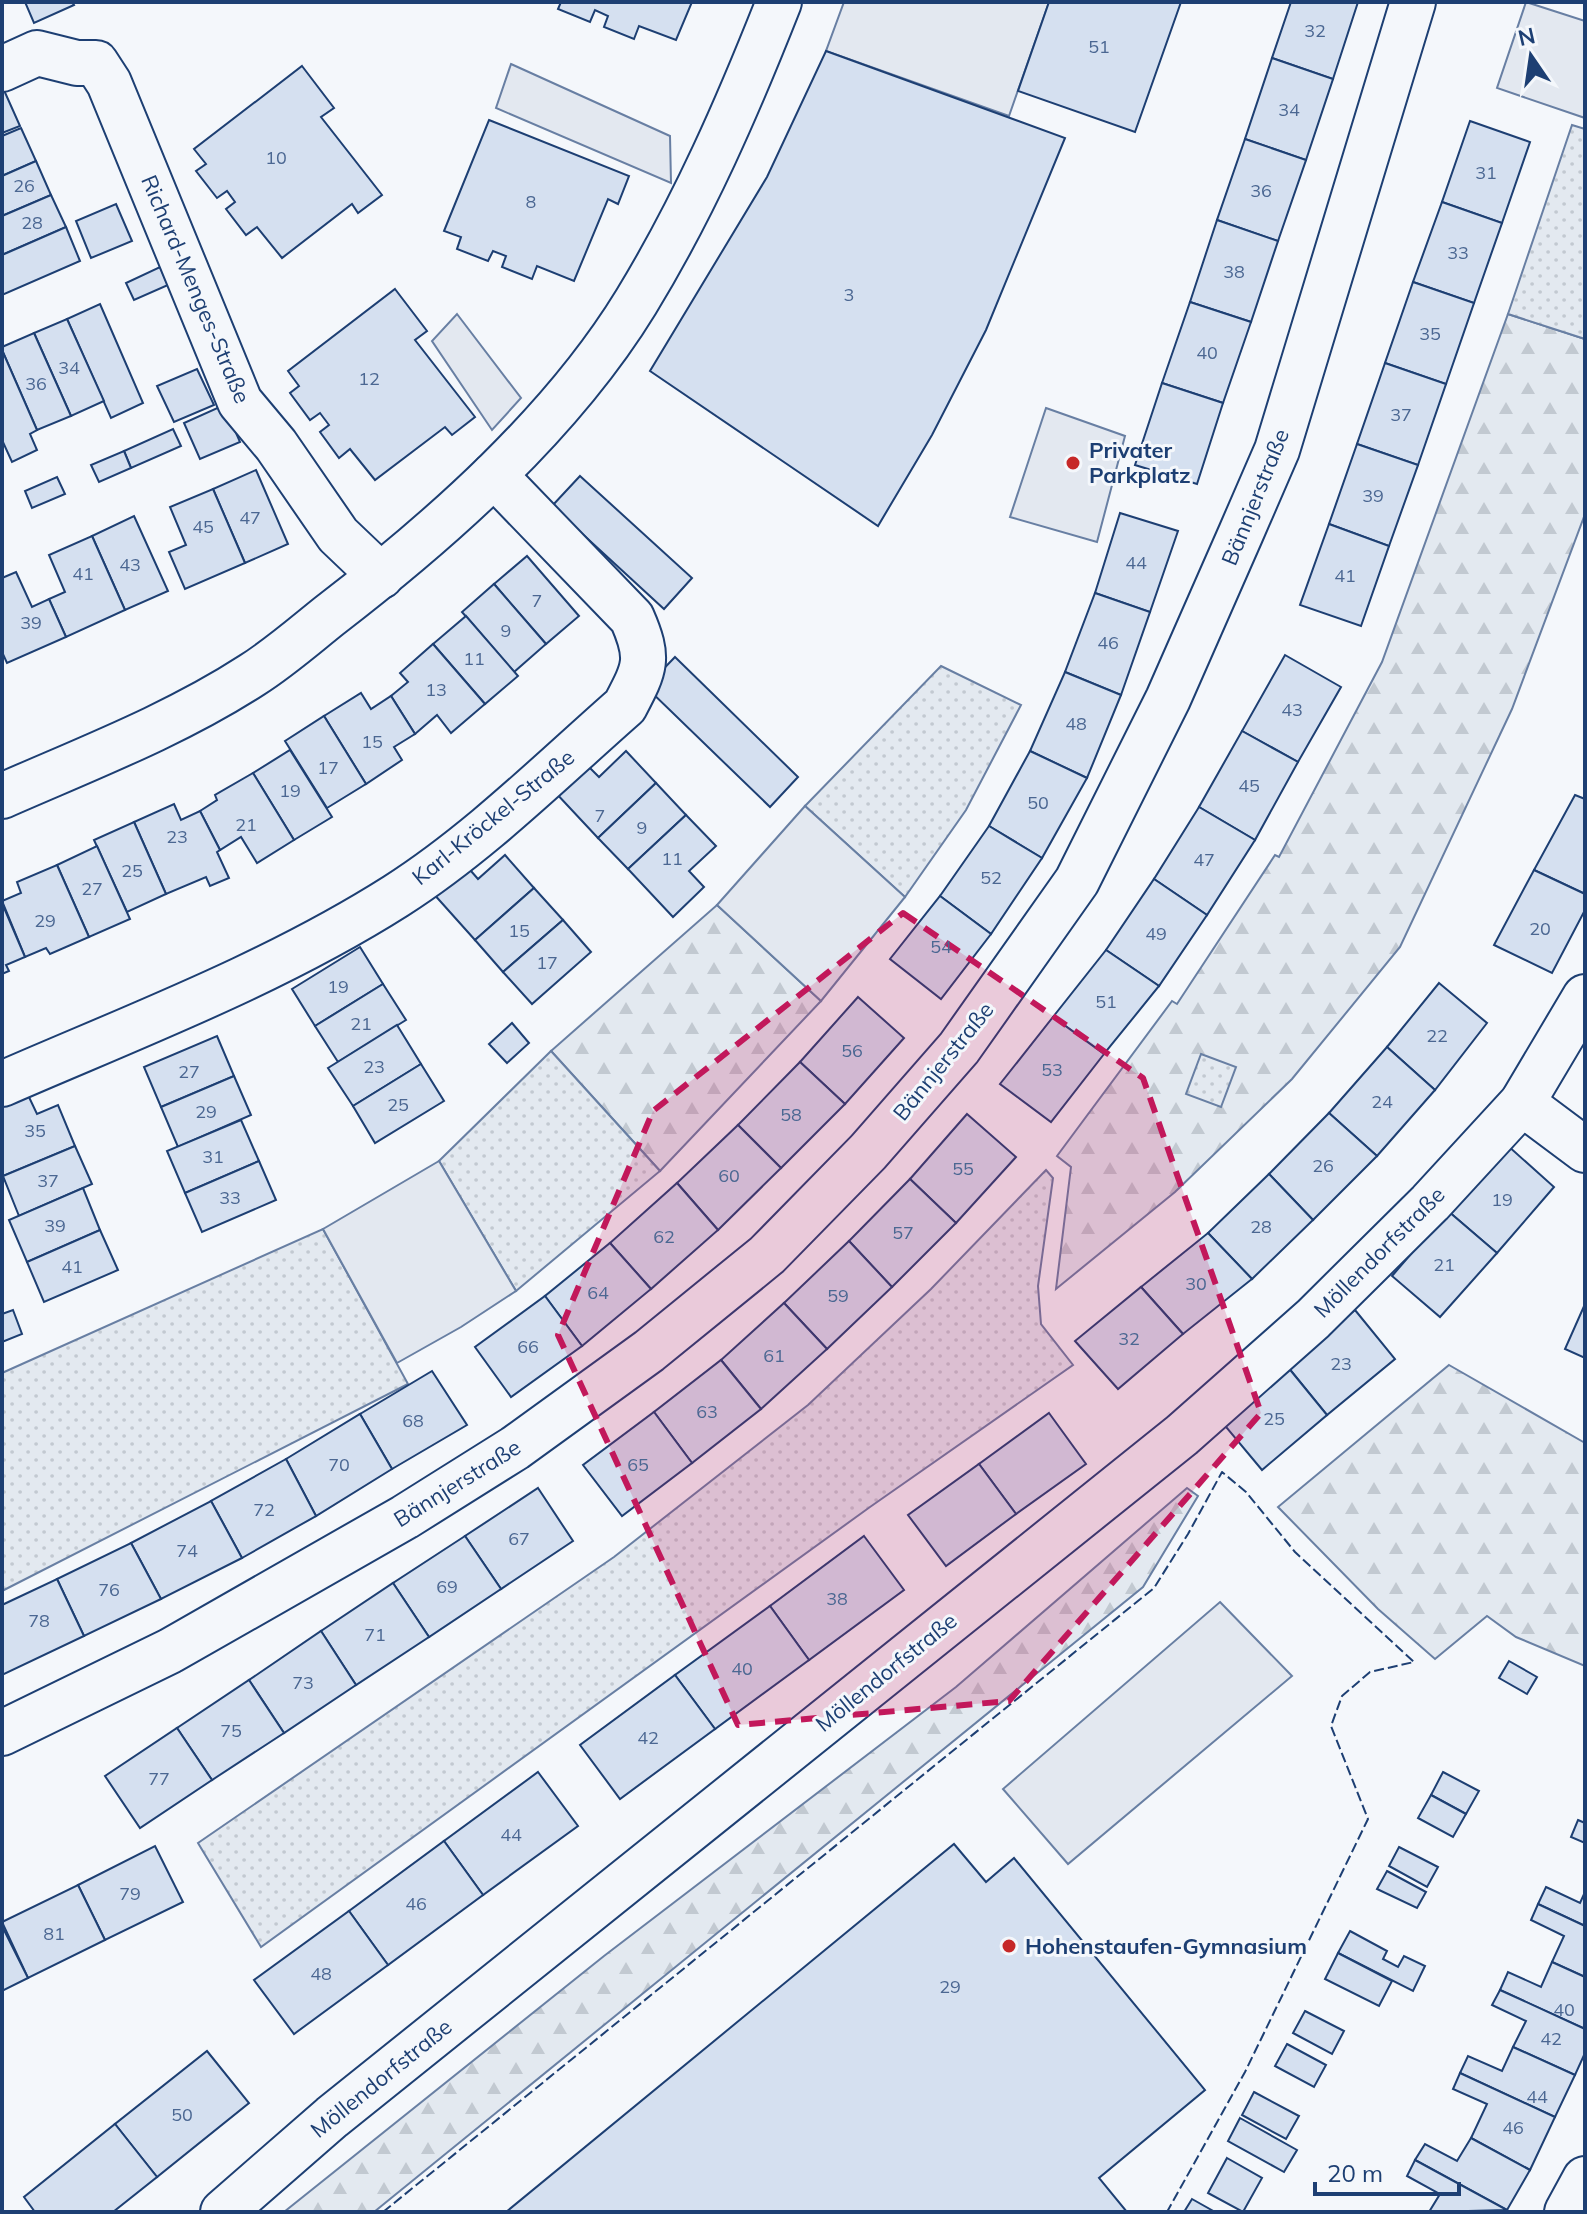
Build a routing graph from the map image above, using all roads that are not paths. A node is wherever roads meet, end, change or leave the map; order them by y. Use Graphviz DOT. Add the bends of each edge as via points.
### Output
graph roads {
  1 [pos="779,2"];
  2 [pos="1413,2"];
  3 [pos="2,69"];
  4 [pos="494,475"];
  5 [pos="381,576"];
  6 [pos="2,796"];
  7 [pos="1585,997"];
  8 [pos="2,1084"];
  9 [pos="1522,1103"];
  10 [pos="1585,1150"];
  11 [pos="2,1733"];
  12 [pos="1585,2179"];
  13 [pos="223,2212"];
  14 [pos="1567,2212"];
  1 -- 4 [label="street" via="694,200 635,304 579,383"];
  2 -- 11 [label="street, Bännjerstraße" via="1277,450 1223,574 1168,699 1077,881 949,1059 767,1255 649,1351 515,1448 170,1651"];
  3 -- 5 [label="street, Richard-Menges-Straße" via="37,53 96,63 109,83 240,402 338,535"];
  4 -- 5 [label="street"];
  4 -- 8 [label="street, Karl-Kröckel-Straße" via="632,618 645,647 641,676 625,706 460,851 386,902 233,984"];
  5 -- 6 [label="street" via="252,675 170,720"];
  7 -- 9 [label="street, Möllendorfstraße"];
  9 -- 10 [label="street"];
  9 -- 13 [label="street, Möllendorfstraße" via="1313,1319 1182,1435 332,2117"];
  12 -- 14 [label="street"];
}
